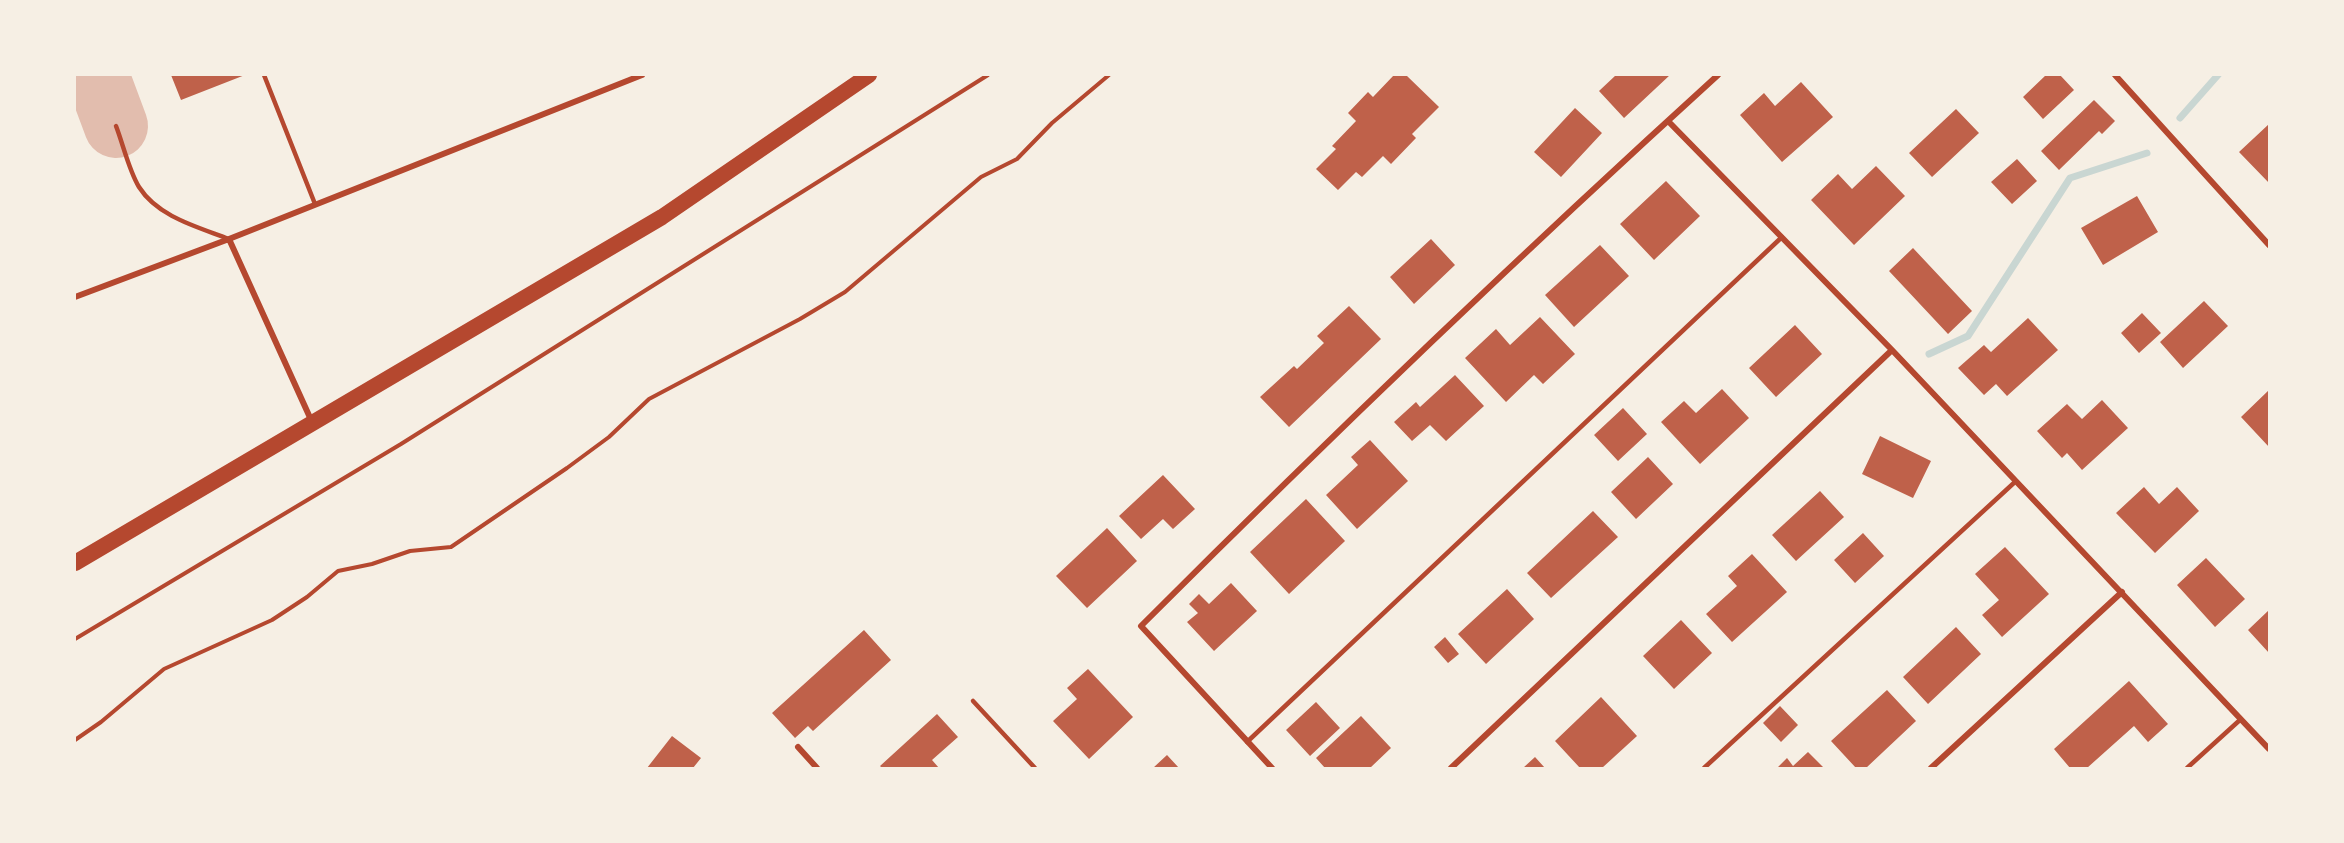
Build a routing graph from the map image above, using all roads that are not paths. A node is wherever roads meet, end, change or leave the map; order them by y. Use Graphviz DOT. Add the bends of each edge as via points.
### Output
graph roads {
  1 [pos="264,75"];
  2 [pos="642,75"];
  3 [pos="869,75"];
  4 [pos="1718,75"];
  5 [pos="2115,75"];
  6 [pos="1668,121"];
  7 [pos="116,126"];
  8 [pos="315,204"];
  9 [pos="1782,237"];
  10 [pos="229,239"];
  11 [pos="2269,245"];
  12 [pos="75,297"];
  13 [pos="1892,350"];
  14 [pos="312,422"];
  15 [pos="2016,481"];
  16 [pos="75,563"];
  17 [pos="2121,592"];
  18 [pos="973,701"];
  19 [pos="2241,719"];
  20 [pos="1248,742"];
  21 [pos="798,747"];
  22 [pos="2269,749"];
  23 [pos="817,768"];
  24 [pos="1035,768"];
  25 [pos="1272,768"];
  26 [pos="1451,768"];
  27 [pos="1704,768"];
  28 [pos="1931,768"];
  29 [pos="2187,768"];
  1 -- 8 [label="lane"];
  2 -- 8 [label="street"];
  3 -- 14 [label="highway" via="662,217"];
  4 -- 6 [label="street"];
  5 -- 11 [label="street"];
  6 -- 9 [label="street"];
  6 -- 20 [label="street" via="1250,517 1142,626"];
  7 -- 10 [label="lane" via="139,186 157,207"];
  8 -- 10 [label="street"];
  9 -- 13 [label="street"];
  9 -- 20 [label="lane"];
  10 -- 12 [label="street"];
  10 -- 14 [label="street"];
  13 -- 15 [label="street"];
  13 -- 26 [label="street"];
  14 -- 16 [label="highway"];
  15 -- 17 [label="street"];
  15 -- 27 [label="lane"];
  17 -- 19 [label="street"];
  17 -- 28 [label="street"];
  18 -- 24 [label="lane"];
  19 -- 22 [label="street"];
  19 -- 29 [label="lane"];
  20 -- 25 [label="street"];
  21 -- 23 [label="street"];
}
